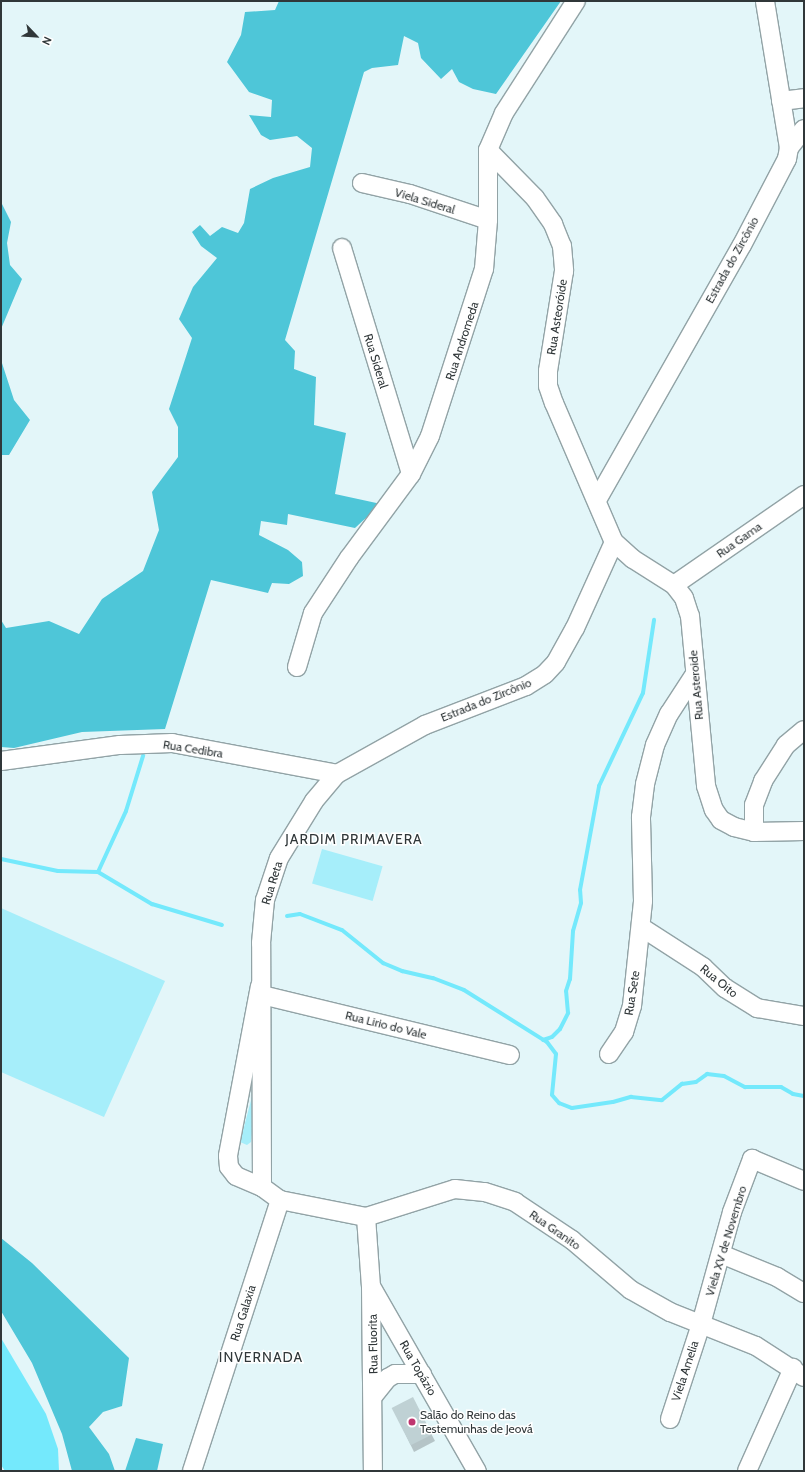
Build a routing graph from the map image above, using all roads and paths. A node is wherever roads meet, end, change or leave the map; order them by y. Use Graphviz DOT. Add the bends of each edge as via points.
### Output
graph roads {
  1 [pos="576,1"];
  2 [pos="770,4"];
  3 [pos="804,98"];
  4 [pos="781,101"];
  5 [pos="804,129"];
  6 [pos="789,148"];
  7 [pos="488,150"];
  8 [pos="362,183"];
  9 [pos="488,220"];
  10 [pos="342,248"];
  11 [pos="411,474"];
  12 [pos="804,495"];
  13 [pos="597,500"];
  14 [pos="614,542"];
  15 [pos="674,585"];
  16 [pos="297,667"];
  17 [pos="695,674"];
  18 [pos="804,730"];
  19 [pos="1,761"];
  20 [pos="337,774"];
  21 [pos="804,831"];
  22 [pos="754,832"];
  23 [pos="641,927"];
  24 [pos="261,990"];
  25 [pos="804,1016"];
  26 [pos="609,1054"];
  27 [pos="510,1055"];
  28 [pos="804,1181"];
  29 [pos="262,1187"];
  30 [pos="280,1200"];
  31 [pos="366,1217"];
  32 [pos="721,1254"];
  33 [pos="372,1287"];
  34 [pos="804,1294"];
  35 [pos="701,1324"];
  36 [pos="799,1372"];
  37 [pos="422,1374"];
  38 [pos="374,1395"];
  39 [pos="670,1419"];
  40 [pos="192,1471"];
  41 [pos="373,1471"];
  42 [pos="477,1471"];
  43 [pos="748,1471"];
  1 -- 7 [label="street, Rua Andromeda" via="504,113"];
  2 -- 4 [label="street, Estrada do Zircônio"];
  3 -- 4 [label="street"];
  4 -- 6 [label="street, Estrada do Zircônio"];
  5 -- 6 [label="street"];
  6 -- 13 [label="street, Estrada do Zircônio" via="784,164 742,245"];
  7 -- 9 [label="street, Rua Andromeda"];
  7 -- 13 [label="street, Rua Asteoróide" via="535,198 553,224 562,246 564,271 548,386"];
  8 -- 9 [label="street, Viela Sideral" via="410,194"];
  9 -- 11 [label="street, Rua Andromeda" via="484,269 473,309 430,436"];
  10 -- 11 [label="street, Rua Sideral"];
  11 -- 16 [label="street, Rua Andromeda" via="349,558 313,613"];
  12 -- 15 [label="street, Rua Gama"];
  13 -- 14 [label="street, Rua Asteroide"];
  14 -- 15 [label="street, Rua Asteroide" via="633,559"];
  14 -- 20 [label="street, Estrada do Zircônio" via="575,628 556,662 545,674 526,686 425,725"];
  15 -- 17 [label="street, Rua Asteroide" via="684,598 690,616"];
  17 -- 22 [label="street, Rua Asteroide" via="706,786 714,810 721,820 734,827"];
  17 -- 23 [label="street, Rua Sete" via="669,714 655,745 645,784 641,817"];
  18 -- 22 [label="street" via="786,745 764,781 754,805"];
  19 -- 20 [label="street, Rua Cedibra" via="120,745 172,743"];
  20 -- 24 [label="street, Rua Reta" via="314,801 279,858 265,900"];
  21 -- 22 [label="street, Rua Asteroide"];
  23 -- 25 [label="street, Rua Oito" via="702,967 725,988 757,1008"];
  23 -- 26 [label="street, Rua Sete" via="628,1020 624,1032"];
  24 -- 27 [label="street, Rua Lirio do Vale"];
  24 -- 29 [label="street, Rua Reta"];
  24 -- 29 [label="street, Rua Reta" via="228,1156 229,1167 236,1176"];
  28 -- 32 [label="street, Viela XV de Novembro" via="752,1159 732,1212"];
  29 -- 30 [label="street, Rua Reta"];
  30 -- 31 [label="street, Rua Granito"];
  30 -- 40 [label="street, Rua Galaxia"];
  31 -- 33 [label="street, Rua Fluorita"];
  31 -- 35 [label="street, Rua Granito" via="455,1190 485,1192 515,1202 548,1222 631,1290 670,1312"];
  32 -- 34 [label="street" via="777,1277"];
  32 -- 35 [label="street, Viela XV de Novembro"];
  33 -- 37 [label="street, Rua Topázio"];
  33 -- 38 [label="street, Rua Fluorita"];
  35 -- 36 [label="street, Rua Granito" via="756,1346"];
  35 -- 39 [label="street, Viela Amelia"];
  36 -- 43 [label="street"];
  37 -- 38 [label="street" via="396,1374 388,1378"];
  37 -- 42 [label="street, Rua Topázio"];
  38 -- 41 [label="street, Rua Fluorita"];
}
